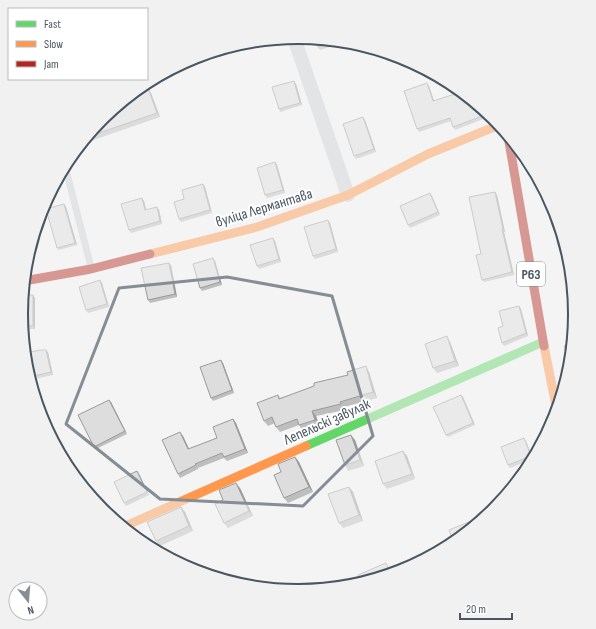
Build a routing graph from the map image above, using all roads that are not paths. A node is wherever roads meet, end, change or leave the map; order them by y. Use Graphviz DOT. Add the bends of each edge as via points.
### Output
graph roads {
  1 [pos="296,44"];
  2 [pos="493,128"];
  3 [pos="510,147"];
  4 [pos="67,174"];
  5 [pos="348,195"];
  6 [pos="91,269"];
  7 [pos="30,280"];
  8 [pos="543,342"];
  9 [pos="557,392"];
  10 [pos="129,524"];
  1 -- 5 [label="street"];
  2 -- 5 [label="street, вуліца Лермантава" via="428,154"];
  3 -- 8 [label="street, Р63"];
  4 -- 6 [label="lane"];
  5 -- 6 [label="street, вуліца Лермантава" via="257,227"];
  6 -- 7 [label="street, вуліца Лермантава"];
  8 -- 9 [label="street, Р63"];
  8 -- 10 [label="street, Лепельскі завулак"];
}
